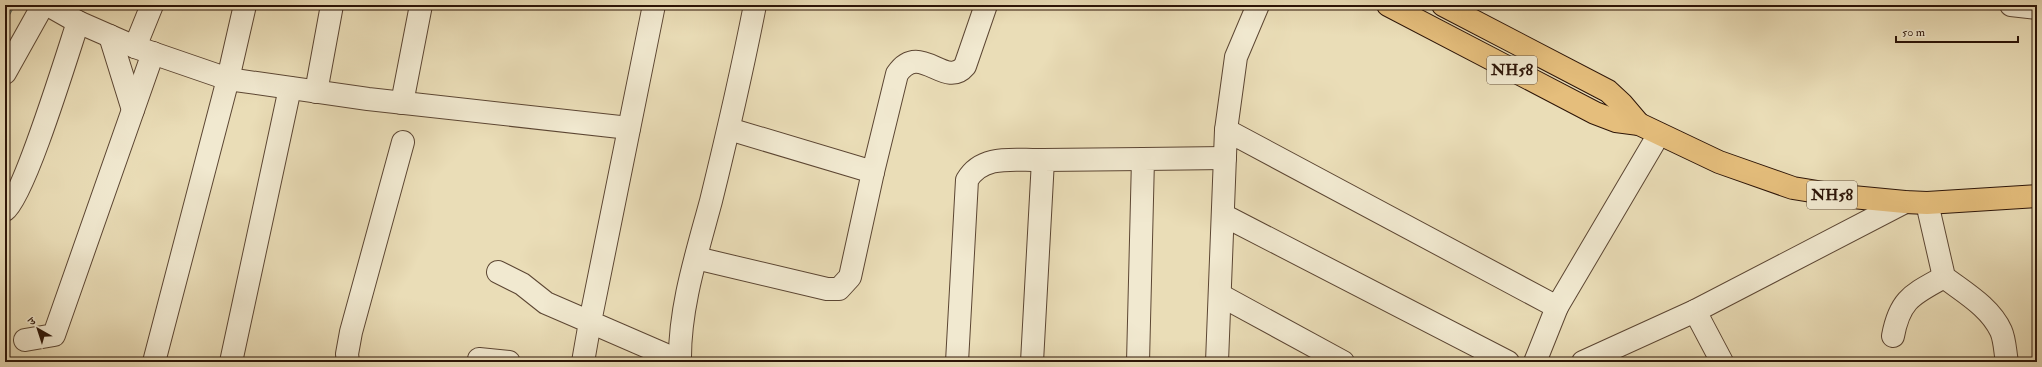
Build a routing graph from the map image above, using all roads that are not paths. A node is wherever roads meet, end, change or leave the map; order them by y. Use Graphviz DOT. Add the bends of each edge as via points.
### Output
graph roads {
  1 [pos="44,5"];
  2 [pos="48,5"];
  3 [pos="152,5"];
  4 [pos="246,5"];
  5 [pos="332,5"];
  6 [pos="421,5"];
  7 [pos="654,5"];
  8 [pos="755,5"];
  9 [pos="986,5"];
  10 [pos="1258,5"];
  11 [pos="1388,5"];
  12 [pos="1443,5"];
  13 [pos="2011,5"];
  14 [pos="2037,8"];
  15 [pos="78,22"];
  16 [pos="110,36"];
  17 [pos="144,50"];
  18 [pos="5,73"];
  19 [pos="228,79"];
  20 [pos="290,88"];
  21 [pos="316,92"];
  22 [pos="402,103"];
  23 [pos="132,110"];
  24 [pos="1639,124"];
  25 [pos="629,128"];
  26 [pos="729,129"];
  27 [pos="1226,130"];
  28 [pos="1659,134"];
  29 [pos="403,142"];
  30 [pos="1225,158"];
  31 [pos="1143,159"];
  32 [pos="1044,160"];
  33 [pos="873,172"];
  34 [pos="2036,200"];
  35 [pos="1905,202"];
  36 [pos="1927,203"];
  37 [pos="5,210"];
  38 [pos="1223,215"];
  39 [pos="696,258"];
  40 [pos="498,272"];
  41 [pos="1944,277"];
  42 [pos="1220,295"];
  43 [pos="1558,307"];
  44 [pos="1695,311"];
  45 [pos="590,322"];
  46 [pos="1893,336"];
  47 [pos="25,340"];
  48 [pos="479,359"];
  49 [pos="680,361"];
  50 [pos="154,362"];
  51 [pos="231,362"];
  52 [pos="348,362"];
  53 [pos="509,362"];
  54 [pos="583,362"];
  55 [pos="957,362"];
  56 [pos="1032,362"];
  57 [pos="1138,362"];
  58 [pos="1217,362"];
  59 [pos="1343,362"];
  60 [pos="1508,362"];
  61 [pos="1535,362"];
  62 [pos="1582,362"];
  63 [pos="1722,362"];
  64 [pos="2007,362"];
  1 -- 18 [label="street"];
  2 -- 15 [label="street"];
  3 -- 17 [label="street"];
  4 -- 19 [label="street"];
  5 -- 21 [label="street"];
  6 -- 22 [label="street"];
  7 -- 25 [label="street"];
  8 -- 26 [label="street"];
  9 -- 33 [label="street" via="960,72 952,74 917,61 903,66 897,74"];
  10 -- 27 [label="street" via="1236,57"];
  11 -- 24 [label="highway, NH58" via="1595,113 1616,121"];
  12 -- 24 [label="highway, NH58" via="1608,91"];
  13 -- 14 [label="street"];
  15 -- 16 [label="street"];
  15 -- 37 [label="street" via="37,142 13,202"];
  16 -- 17 [label="street"];
  16 -- 23 [label="street"];
  17 -- 19 [label="street"];
  17 -- 23 [label="street"];
  19 -- 20 [label="street"];
  19 -- 50 [label="street"];
  20 -- 21 [label="street"];
  20 -- 51 [label="street"];
  21 -- 22 [label="street"];
  22 -- 25 [label="street"];
  23 -- 47 [label="street" via="54,335"];
  24 -- 28 [label="highway, NH58"];
  25 -- 45 [label="street"];
  26 -- 33 [label="street"];
  26 -- 39 [label="street"];
  27 -- 30 [label="street"];
  27 -- 43 [label="street"];
  28 -- 35 [label="highway, NH58" via="1719,162 1793,188"];
  28 -- 43 [label="street"];
  29 -- 52 [label="street" via="351,332"];
  30 -- 31 [label="street"];
  30 -- 38 [label="street"];
  31 -- 32 [label="street"];
  31 -- 57 [label="street"];
  32 -- 55 [label="street" via="990,161 972,171 967,180"];
  32 -- 56 [label="street"];
  33 -- 39 [label="street" via="850,277 839,288 826,289"];
  34 -- 36 [label="highway, NH58"];
  35 -- 36 [label="highway, NH58"];
  35 -- 44 [label="street"];
  36 -- 41 [label="street"];
  38 -- 42 [label="street"];
  38 -- 60 [label="street"];
  39 -- 49 [label="street" via="681,328"];
  40 -- 45 [label="street" via="522,284 546,303"];
  41 -- 46 [label="street" via="1907,301 1896,318"];
  41 -- 64 [label="street" via="1992,315 2002,332"];
  42 -- 58 [label="street"];
  42 -- 59 [label="street"];
  43 -- 61 [label="street"];
  44 -- 62 [label="street"];
  44 -- 63 [label="street"];
  45 -- 49 [label="street"];
  45 -- 54 [label="street"];
  48 -- 53 [label="street"];
}
